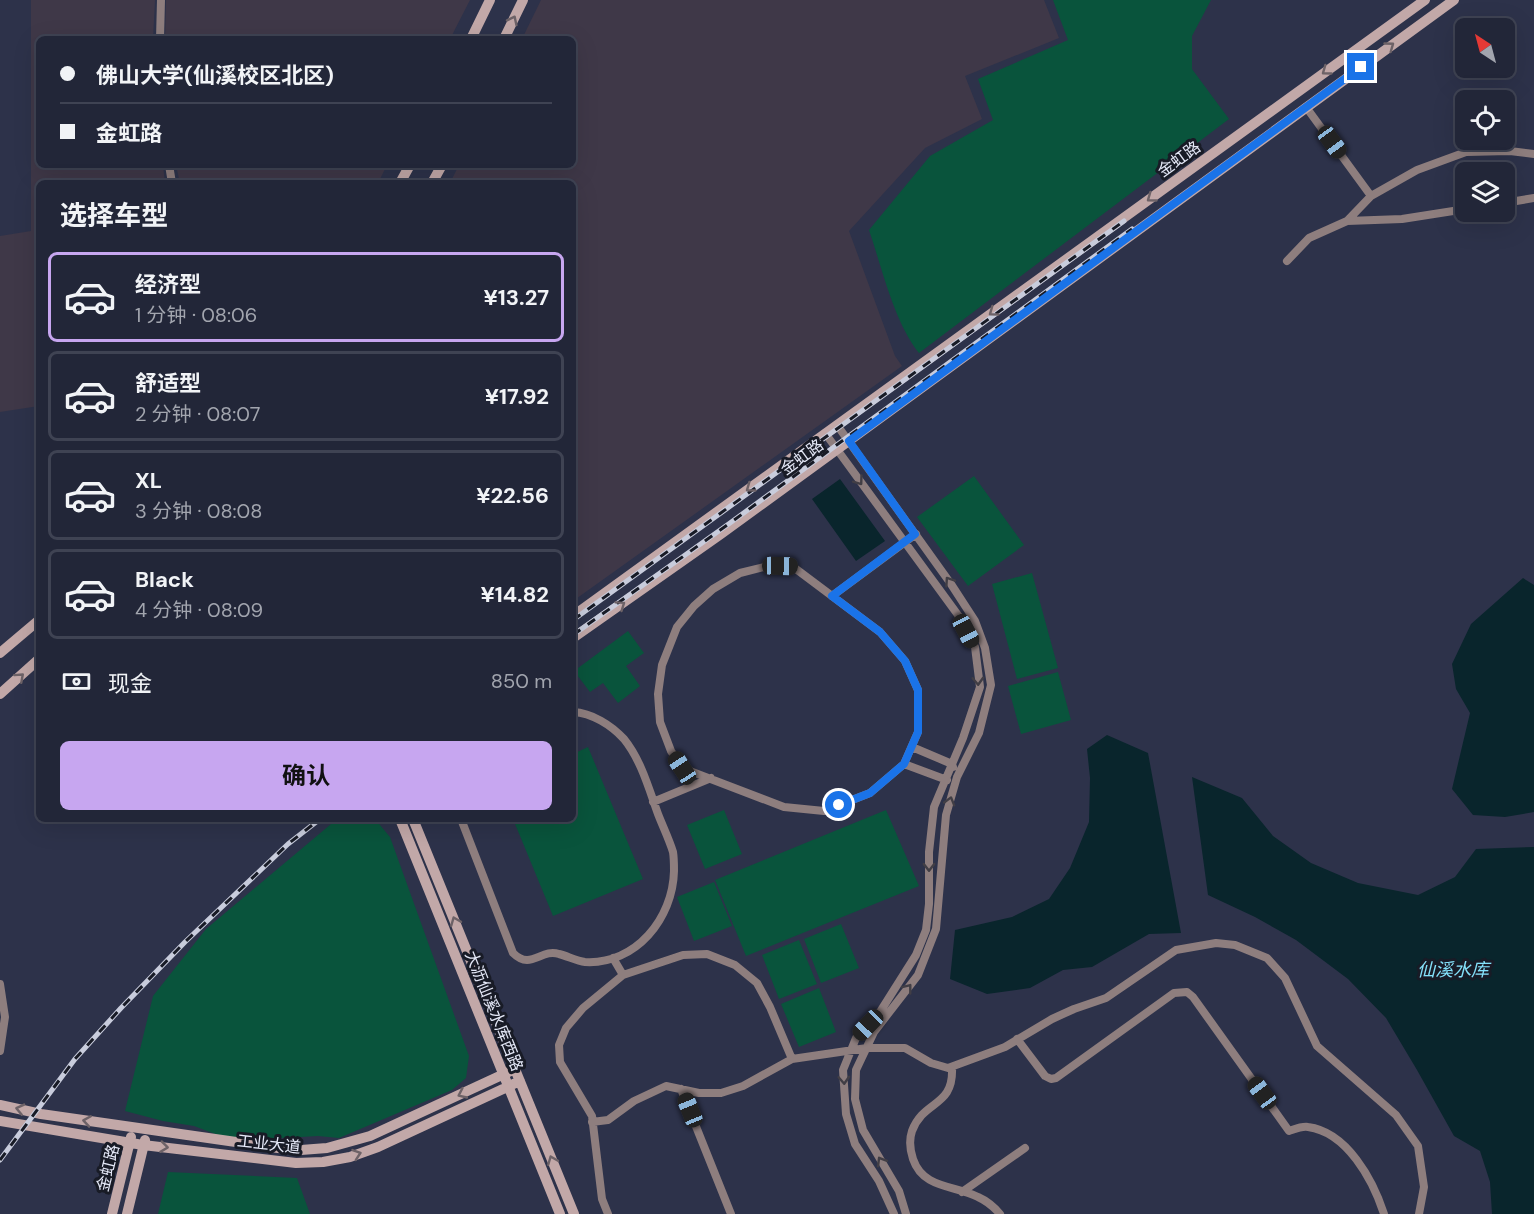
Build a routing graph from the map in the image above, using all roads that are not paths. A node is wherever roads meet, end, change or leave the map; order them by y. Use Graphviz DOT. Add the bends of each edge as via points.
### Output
graph roads {
  1 [pos="161,0"];
  2 [pos="490,0"];
  3 [pos="523,0"];
  4 [pos="1425,0"];
  5 [pos="1454,0"];
  6 [pos="160,36"];
  7 [pos="472,36"];
  8 [pos="505,36"];
  9 [pos="1306,107"];
  10 [pos="1534,154"];
  11 [pos="1371,196"];
  12 [pos="1534,198"];
  13 [pos="1515,201"];
  14 [pos="1455,211"];
  15 [pos="1347,221"];
  16 [pos="1287,261"];
  17 [pos="837,425"];
  18 [pos="825,433"];
  19 [pos="849,441"];
  20 [pos="837,450"];
  21 [pos="915,534"];
  22 [pos="904,543"];
  23 [pos="832,596"];
  24 [pos="576,614"];
  25 [pos="36,623"];
  26 [pos="576,636"];
  27 [pos="0,654"];
  28 [pos="36,662"];
  29 [pos="0,694"];
  30 [pos="576,711"];
  31 [pos="912,747"];
  32 [pos="904,764"];
  33 [pos="952,764"];
  34 [pos="957,777"];
  35 [pos="711,778"];
  36 [pos="945,781"];
  37 [pos="653,802"];
  38 [pos="401,822"];
  39 [pos="414,822"];
  40 [pos="462,822"];
  41 [pos="614,958"];
  42 [pos="623,975"];
  43 [pos="0,984"];
  44 [pos="1017,1039"];
  45 [pos="867,1048"];
  46 [pos="0,1051"];
  47 [pos="850,1051"];
  48 [pos="792,1059"];
  49 [pos="952,1067"];
  50 [pos="515,1070"];
  51 [pos="504,1075"];
  52 [pos="520,1081"];
  53 [pos="508,1086"];
  54 [pos="681,1089"];
  55 [pos="0,1105"];
  56 [pos="0,1120"];
  57 [pos="592,1122"];
  58 [pos="133,1128"];
  59 [pos="147,1131"];
  60 [pos="130,1142"];
  61 [pos="143,1145"];
  62 [pos="1025,1148"];
  63 [pos="962,1192"];
  64 [pos="112,1214"];
  65 [pos="127,1214"];
  66 [pos="560,1214"];
  67 [pos="574,1214"];
  68 [pos="608,1214"];
  69 [pos="731,1214"];
  70 [pos="894,1214"];
  71 [pos="906,1214"];
  72 [pos="1000,1214"];
  73 [pos="1384,1214"];
  74 [pos="1419,1214"];
  1 -- 6 [label="street"];
  2 -- 7 [label="street"];
  8 -- 3 [label="street, one-way"];
  4 -- 17 [label="street, 金虹路, one-way"];
  9 -- 5 [label="street, 金虹路, one-way"];
  9 -- 11 [label="street"];
  9 -- 19 [label="street, 金虹路"];
  10 -- 11 [label="street" via="1466,153 1417,170"];
  11 -- 15 [label="street"];
  12 -- 13 [label="street"];
  14 -- 15 [label="street" via="1402,219"];
  15 -- 16 [label="street" via="1309,238"];
  17 -- 18 [label="street, 金虹路"];
  17 -- 19 [label="street"];
  18 -- 20 [label="street"];
  18 -- 24 [label="street, 金虹路, one-way"];
  19 -- 20 [label="street, 金虹路"];
  19 -- 21 [label="street"];
  20 -- 22 [label="street, one-way"];
  26 -- 20 [label="street, 金虹路, one-way"];
  21 -- 22 [label="street"];
  34 -- 21 [label="street, one-way" via="979,733 991,685 986,648 975,621"];
  22 -- 23 [label="street"];
  22 -- 33 [label="street, one-way" via="958,615 975,647 980,687"];
  23 -- 31 [label="street" via="880,632 905,661 918,690 918,732"];
  23 -- 35 [label="street" via="792,566 768,566 740,573 713,589 677,627 662,665 660,722 670,751 682,768"];
  25 -- 27 [label="street"];
  29 -- 28 [label="street, one-way"];
  30 -- 37 [label="street" via="604,722 624,739 638,761"];
  31 -- 32 [label="street"];
  31 -- 33 [label="street"];
  32 -- 35 [label="street" via="870,793 824,811 784,807"];
  32 -- 36 [label="street"];
  33 -- 34 [label="street"];
  33 -- 36 [label="street"];
  34 -- 36 [label="street"];
  45 -- 34 [label="street, one-way" via="874,1032 918,975 936,929 946,814"];
  35 -- 37 [label="street"];
  36 -- 47 [label="street, one-way" via="934,807 926,930 916,956"];
  37 -- 41 [label="street" via="673,854 671,894 652,931 635,948"];
  38 -- 51 [label="street, 大沥仙溪水库西路"];
  50 -- 39 [label="street, one-way"];
  40 -- 41 [label="street" via="513,953 519,959 528,961 554,952 584,962"];
  41 -- 42 [label="street"];
  42 -- 48 [label="street" via="683,955 707,954 735,965 757,983"];
  42 -- 57 [label="street" via="583,1008 566,1028 559,1045 560,1062"];
  43 -- 46 [label="street" via="5,1017"];
  44 -- 49 [label="street"];
  44 -- 73 [label="street" via="1051,1080 1174,993 1187,992 1290,1131 1305,1126 1323,1131 1352,1155"];
  44 -- 74 [label="street" via="1074,1009 1106,998 1176,950 1216,943 1234,945 1267,958 1285,978 1317,1046 1396,1115 1418,1146 1425,1187"];
  45 -- 47 [label="street"];
  45 -- 49 [label="street" via="905,1048 932,1063"];
  71 -- 45 [label="street, one-way" via="899,1191 863,1130 855,1099 856,1070"];
  47 -- 48 [label="street"];
  47 -- 70 [label="street, one-way" via="843,1070 846,1114 855,1144"];
  48 -- 54 [label="street" via="743,1086 721,1093"];
  49 -- 63 [label="street" via="951,1088 913,1128 911,1152 925,1178"];
  50 -- 51 [label="street, 工业大道"];
  50 -- 52 [label="street"];
  51 -- 53 [label="street, 大沥仙溪水库西路"];
  51 -- 59 [label="street, 工业大道, one-way" via="370,1136 327,1148 278,1148"];
  52 -- 53 [label="street, 工业大道"];
  67 -- 52 [label="street, one-way"];
  61 -- 53 [label="street, 工业大道, one-way" via="296,1163 323,1162 378,1147"];
  53 -- 66 [label="street, 大沥仙溪水库西路"];
  54 -- 57 [label="street" via="666,1086 634,1101 608,1120"];
  54 -- 69 [label="street"];
  58 -- 55 [label="street, 工业大道, one-way"];
  56 -- 60 [label="street, 工业大道"];
  57 -- 68 [label="street" via="602,1198"];
  58 -- 59 [label="street, 工业大道"];
  58 -- 60 [label="street, 金虹路"];
  59 -- 61 [label="street, 金虹路"];
  60 -- 61 [label="street, 工业大道"];
  60 -- 64 [label="street, 金虹路"];
  61 -- 65 [label="street, 金虹路"];
  62 -- 63 [label="street"];
  63 -- 72 [label="street" via="979,1197"];
}
